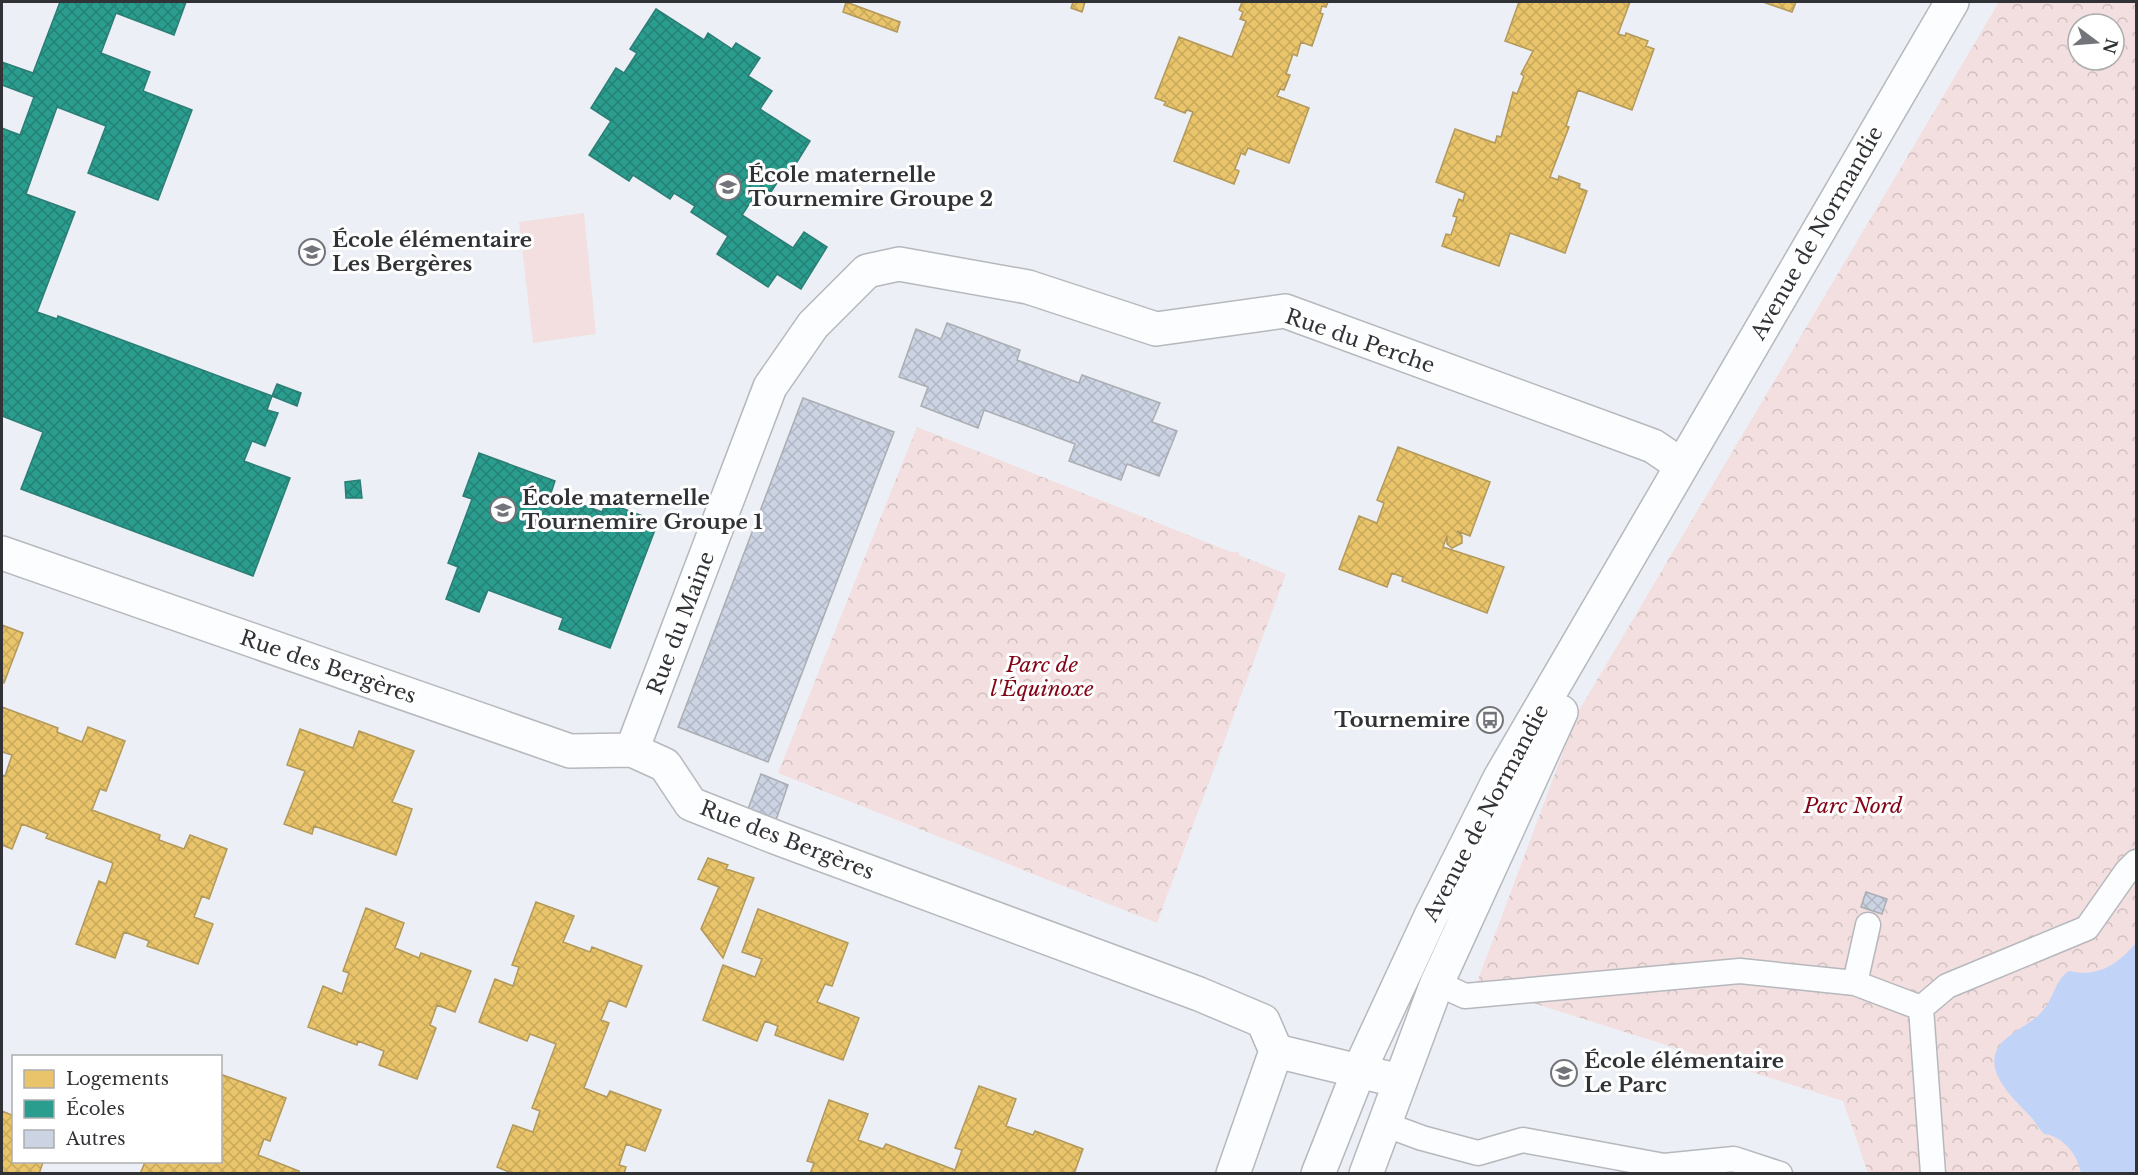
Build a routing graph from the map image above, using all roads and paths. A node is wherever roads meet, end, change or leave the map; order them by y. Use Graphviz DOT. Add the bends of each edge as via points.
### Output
graph roads {
  1 [pos="1952,2"];
  2 [pos="1028,287"];
  3 [pos="1681,465"];
  4 [pos="2,552"];
  5 [pos="632,750"];
  6 [pos="2136,862"];
  7 [pos="1868,925"];
  8 [pos="1437,983"];
  9 [pos="1855,983"];
  10 [pos="1921,1008"];
  11 [pos="1276,1051"];
  12 [pos="1358,1073"];
  13 [pos="1400,1081"];
  14 [pos="1384,1124"];
  15 [pos="1233,1173"];
  16 [pos="1318,1173"];
  17 [pos="1366,1173"];
  18 [pos="1780,1173"];
  19 [pos="1933,1173"];
  1 -- 3 [label="street, Avenue de Normandie"];
  2 -- 3 [label="street, Rue du Perche" via="1156,329 1286,311 1653,446"];
  2 -- 5 [label="street, Rue du Maine" via="899,264 867,271 813,325 770,387"];
  3 -- 8 [label="street, Avenue de Normandie" via="1523,791"];
  3 -- 12 [label="street, Avenue de Normandie" via="1500,778"];
  4 -- 5 [label="street, Rue des Bergères" via="570,751"];
  5 -- 11 [label="street, Rue des Bergères" via="665,765 692,804 1263,1021"];
  6 -- 10 [label="lane" via="2087,928 1947,986"];
  7 -- 9 [label="lane"];
  8 -- 9 [label="lane" via="1465,996 1740,971"];
  8 -- 13 [label="street, Avenue de Normandie"];
  9 -- 10 [label="lane"];
  10 -- 19 [label="lane"];
  11 -- 12 [label="street"];
  11 -- 15 [label="street"];
  12 -- 13 [label="street"];
  12 -- 16 [label="street, Avenue de Normandie"];
  13 -- 14 [label="street, Avenue de Normandie"];
  14 -- 17 [label="street, Avenue de Normandie"];
  14 -- 18 [label="lane" via="1479,1153 1523,1140 1664,1167 1734,1159"];
}
